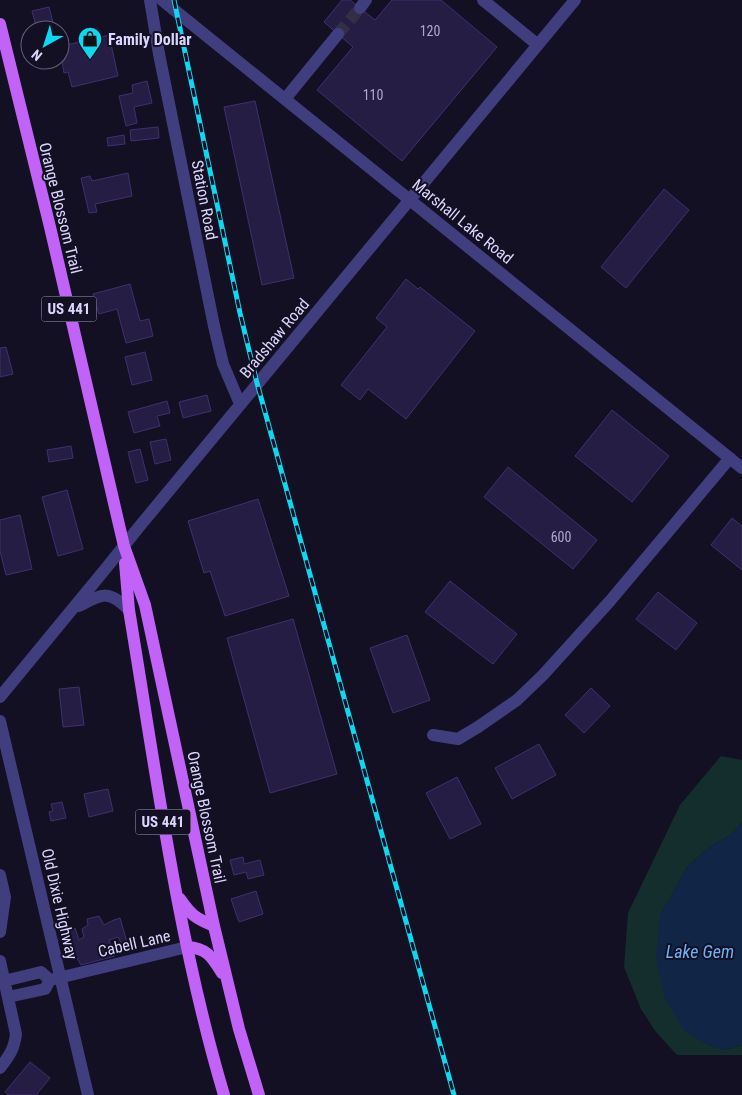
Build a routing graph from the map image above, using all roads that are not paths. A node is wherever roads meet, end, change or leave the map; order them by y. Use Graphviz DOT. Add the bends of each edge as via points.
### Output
graph roads {
  1 [pos="150,0"];
  2 [pos="162,0"];
  3 [pos="483,0"];
  4 [pos="575,0"];
  5 [pos="0,24"];
  6 [pos="338,34"];
  7 [pos="538,45"];
  8 [pos="285,99"];
  9 [pos="410,199"];
  10 [pos="240,404"];
  11 [pos="730,458"];
  12 [pos="742,468"];
  13 [pos="124,546"];
  14 [pos="74,608"];
  15 [pos="129,610"];
  16 [pos="0,698"];
  17 [pos="0,721"];
  18 [pos="433,735"];
  19 [pos="0,875"];
  20 [pos="176,892"];
  21 [pos="214,926"];
  22 [pos="0,932"];
  23 [pos="187,947"];
  24 [pos="0,961"];
  25 [pos="27,976"];
  26 [pos="55,978"];
  27 [pos="4,981"];
  28 [pos="227,982"];
  29 [pos="31,992"];
  30 [pos="8,997"];
  31 [pos="0,1068"];
  32 [pos="88,1095"];
  33 [pos="224,1095"];
  34 [pos="259,1095"];
  1 -- 10 [label="street, Station Road" via="214,326 224,364"];
  2 -- 8 [label="street, Marshall Lake Road"];
  3 -- 7 [label="street"];
  4 -- 7 [label="street, Bradshaw Road"];
  5 -- 13 [label="main road, Orange Blossom Trail / US 441"];
  6 -- 8 [label="street"];
  7 -- 9 [label="street, Bradshaw Road"];
  8 -- 9 [label="street, Marshall Lake Road"];
  9 -- 10 [label="street, Bradshaw Road"];
  9 -- 11 [label="street, Marshall Lake Road"];
  10 -- 13 [label="street, Bradshaw Road"];
  11 -- 12 [label="street, Marshall Lake Road"];
  11 -- 18 [label="street" via="610,601 517,700 458,739"];
  13 -- 14 [label="street, Bradshaw Road"];
  13 -- 15 [label="main road, Orange Blossom Trail / US 441"];
  13 -- 21 [label="main road, Orange Blossom Trail / US 441" via="145,606"];
  14 -- 15 [label="street" via="96,597 110,595"];
  14 -- 16 [label="street, Bradshaw Road"];
  15 -- 20 [label="main road, Orange Blossom Trail / US 441"];
  17 -- 26 [label="street, Old Dixie Highway"];
  19 -- 22 [label="street" via="5,897"];
  20 -- 21 [label="main road" via="189,912"];
  20 -- 23 [label="main road, Orange Blossom Trail / US 441"];
  21 -- 28 [label="main road, Orange Blossom Trail / US 441"];
  23 -- 26 [label="street, Cabell Lane"];
  23 -- 28 [label="main road" via="206,952"];
  23 -- 33 [label="main road, Orange Blossom Trail / US 441"];
  24 -- 27 [label="street"];
  25 -- 26 [label="street" via="41,972"];
  25 -- 27 [label="street"];
  25 -- 29 [label="street"];
  26 -- 29 [label="street" via="45,989"];
  26 -- 32 [label="street, Old Dixie Highway"];
  27 -- 30 [label="street"];
  28 -- 34 [label="main road, Orange Blossom Trail / US 441"];
  29 -- 30 [label="street"];
  30 -- 31 [label="street" via="15,1043"];
}
